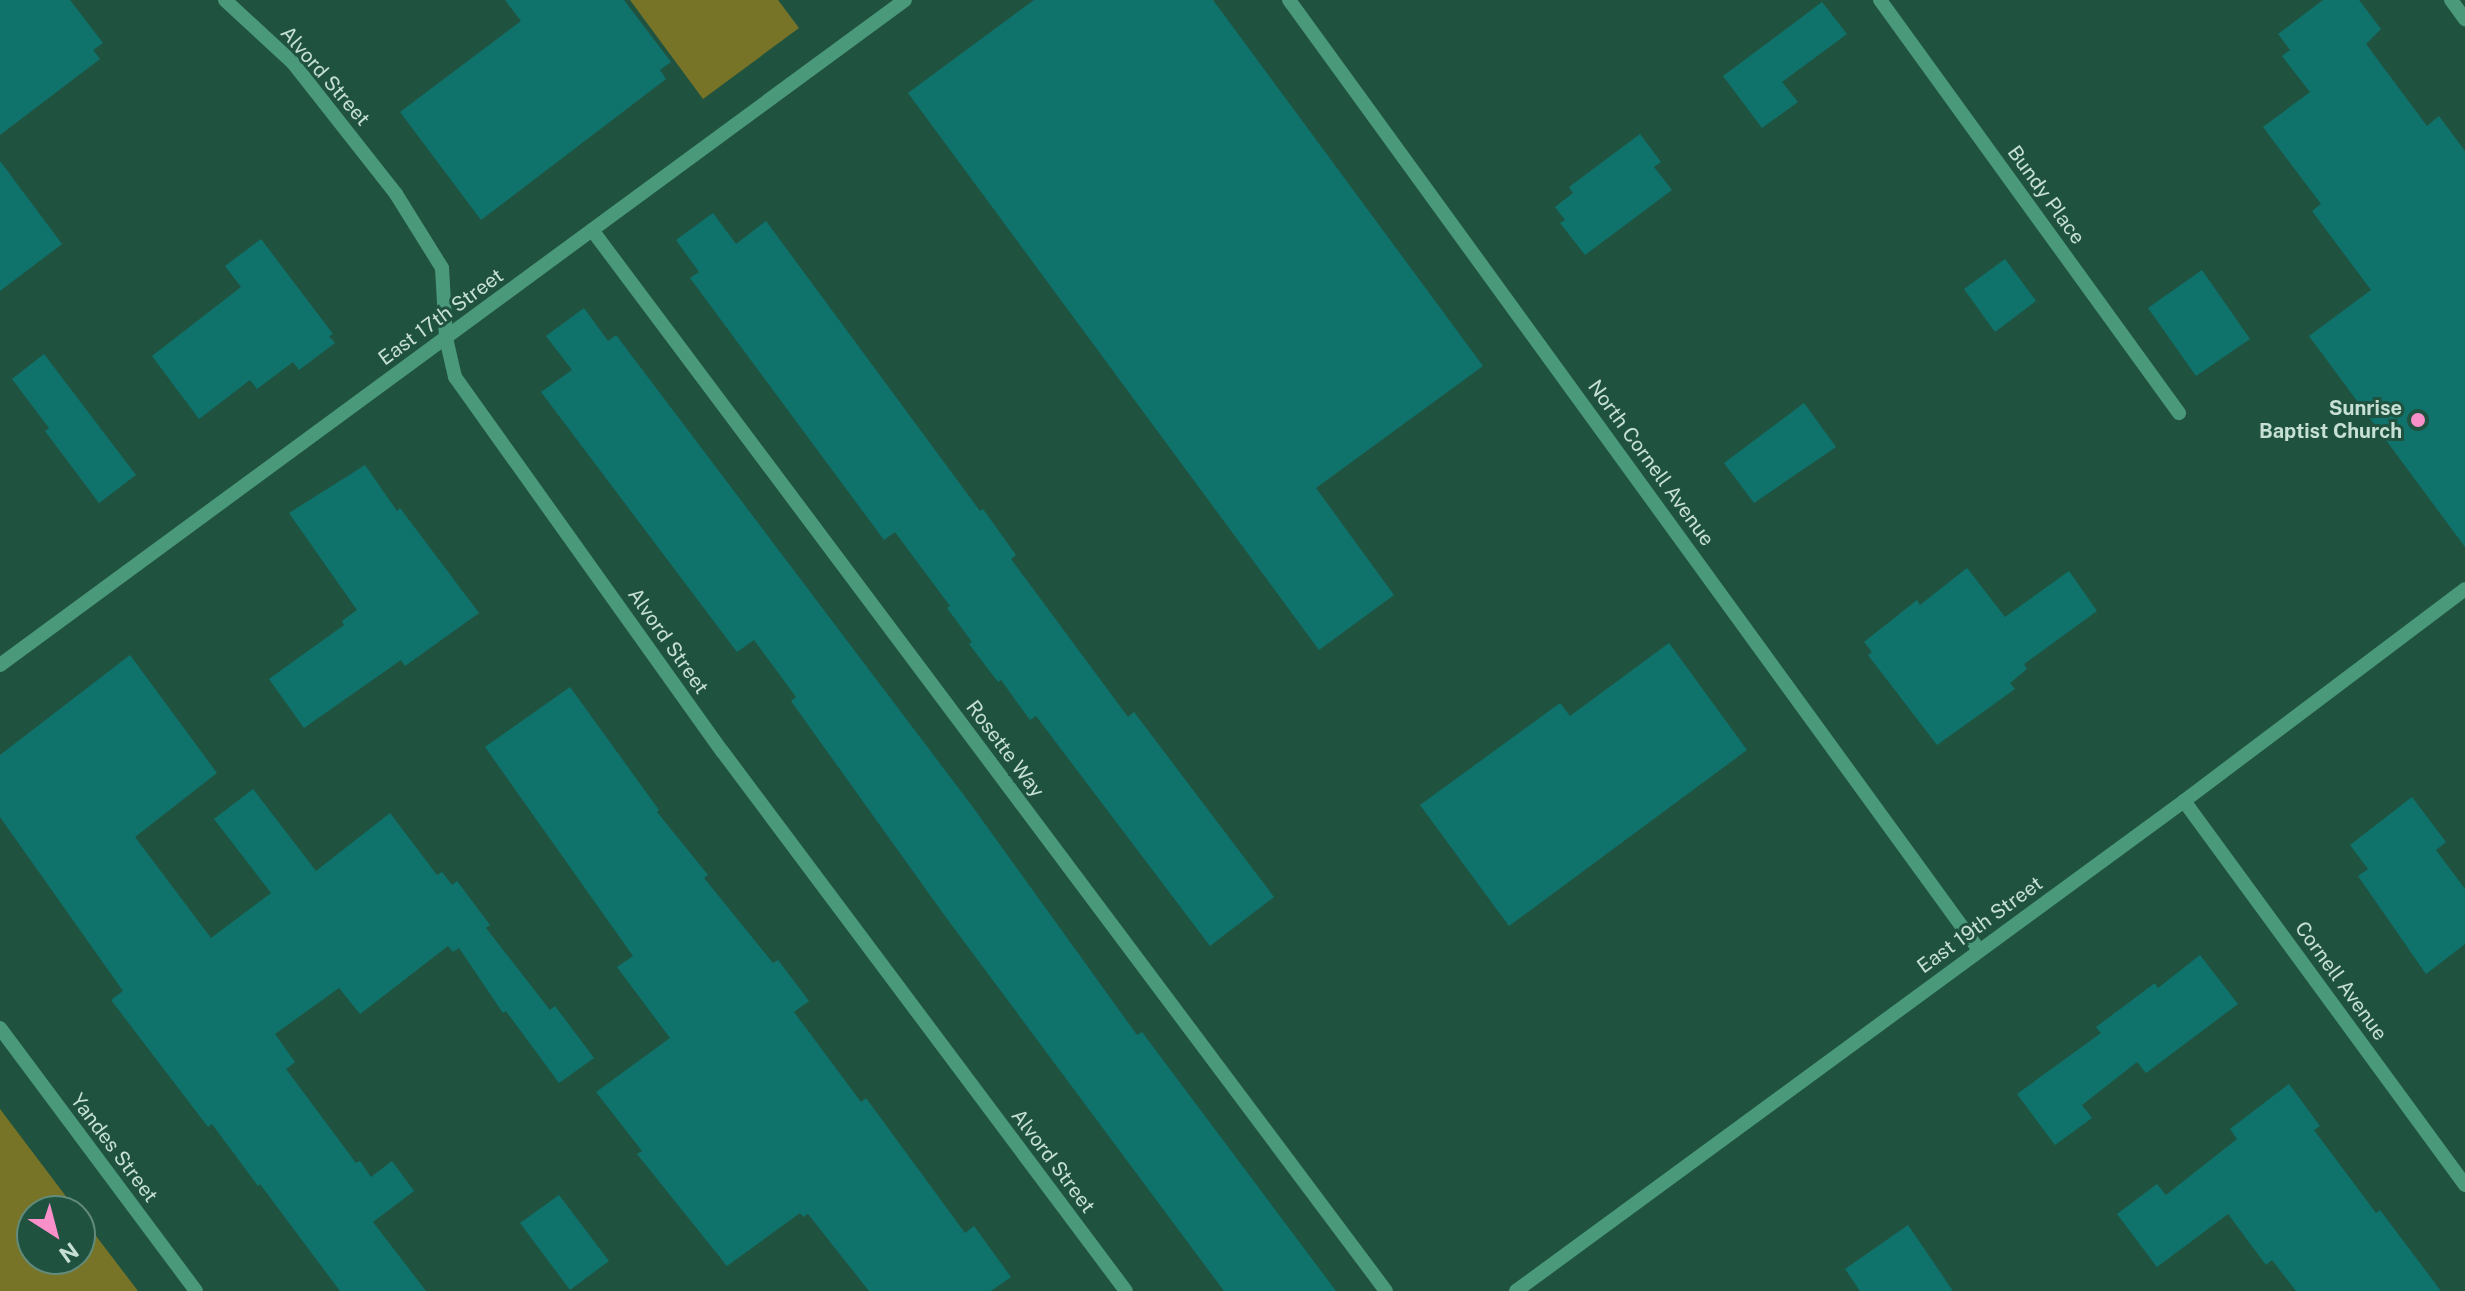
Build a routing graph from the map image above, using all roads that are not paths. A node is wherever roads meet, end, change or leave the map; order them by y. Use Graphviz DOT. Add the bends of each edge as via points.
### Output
graph roads {
  1 [pos="225,0"];
  2 [pos="905,0"];
  3 [pos="1289,0"];
  4 [pos="1880,0"];
  5 [pos="2451,0"];
  6 [pos="2465,19"];
  7 [pos="592,230"];
  8 [pos="446,338"];
  9 [pos="2179,413"];
  10 [pos="2465,589"];
  11 [pos="0,665"];
  12 [pos="2184,801"];
  13 [pos="1979,950"];
  14 [pos="0,1028"];
  15 [pos="2465,1185"];
  16 [pos="196,1291"];
  17 [pos="1126,1291"];
  18 [pos="1386,1291"];
  19 [pos="1516,1291"];
  1 -- 8 [label="street, Alvord Street" via="293,63 396,194 442,268"];
  2 -- 7 [label="street, East 17th Street"];
  3 -- 13 [label="street, North Cornell Avenue"];
  4 -- 9 [label="street, Bundy Place"];
  5 -- 6 [label="street"];
  7 -- 8 [label="street, East 17th Street"];
  7 -- 18 [label="street, Rosette Way"];
  8 -- 11 [label="street, East 17th Street"];
  8 -- 17 [label="street, Alvord Street" via="455,377 713,738"];
  10 -- 12 [label="street, East 19th Street"];
  12 -- 13 [label="street, East 19th Street"];
  12 -- 15 [label="street, Cornell Avenue"];
  13 -- 19 [label="street, East 19th Street"];
  14 -- 16 [label="street, Yandes Street"];
}
